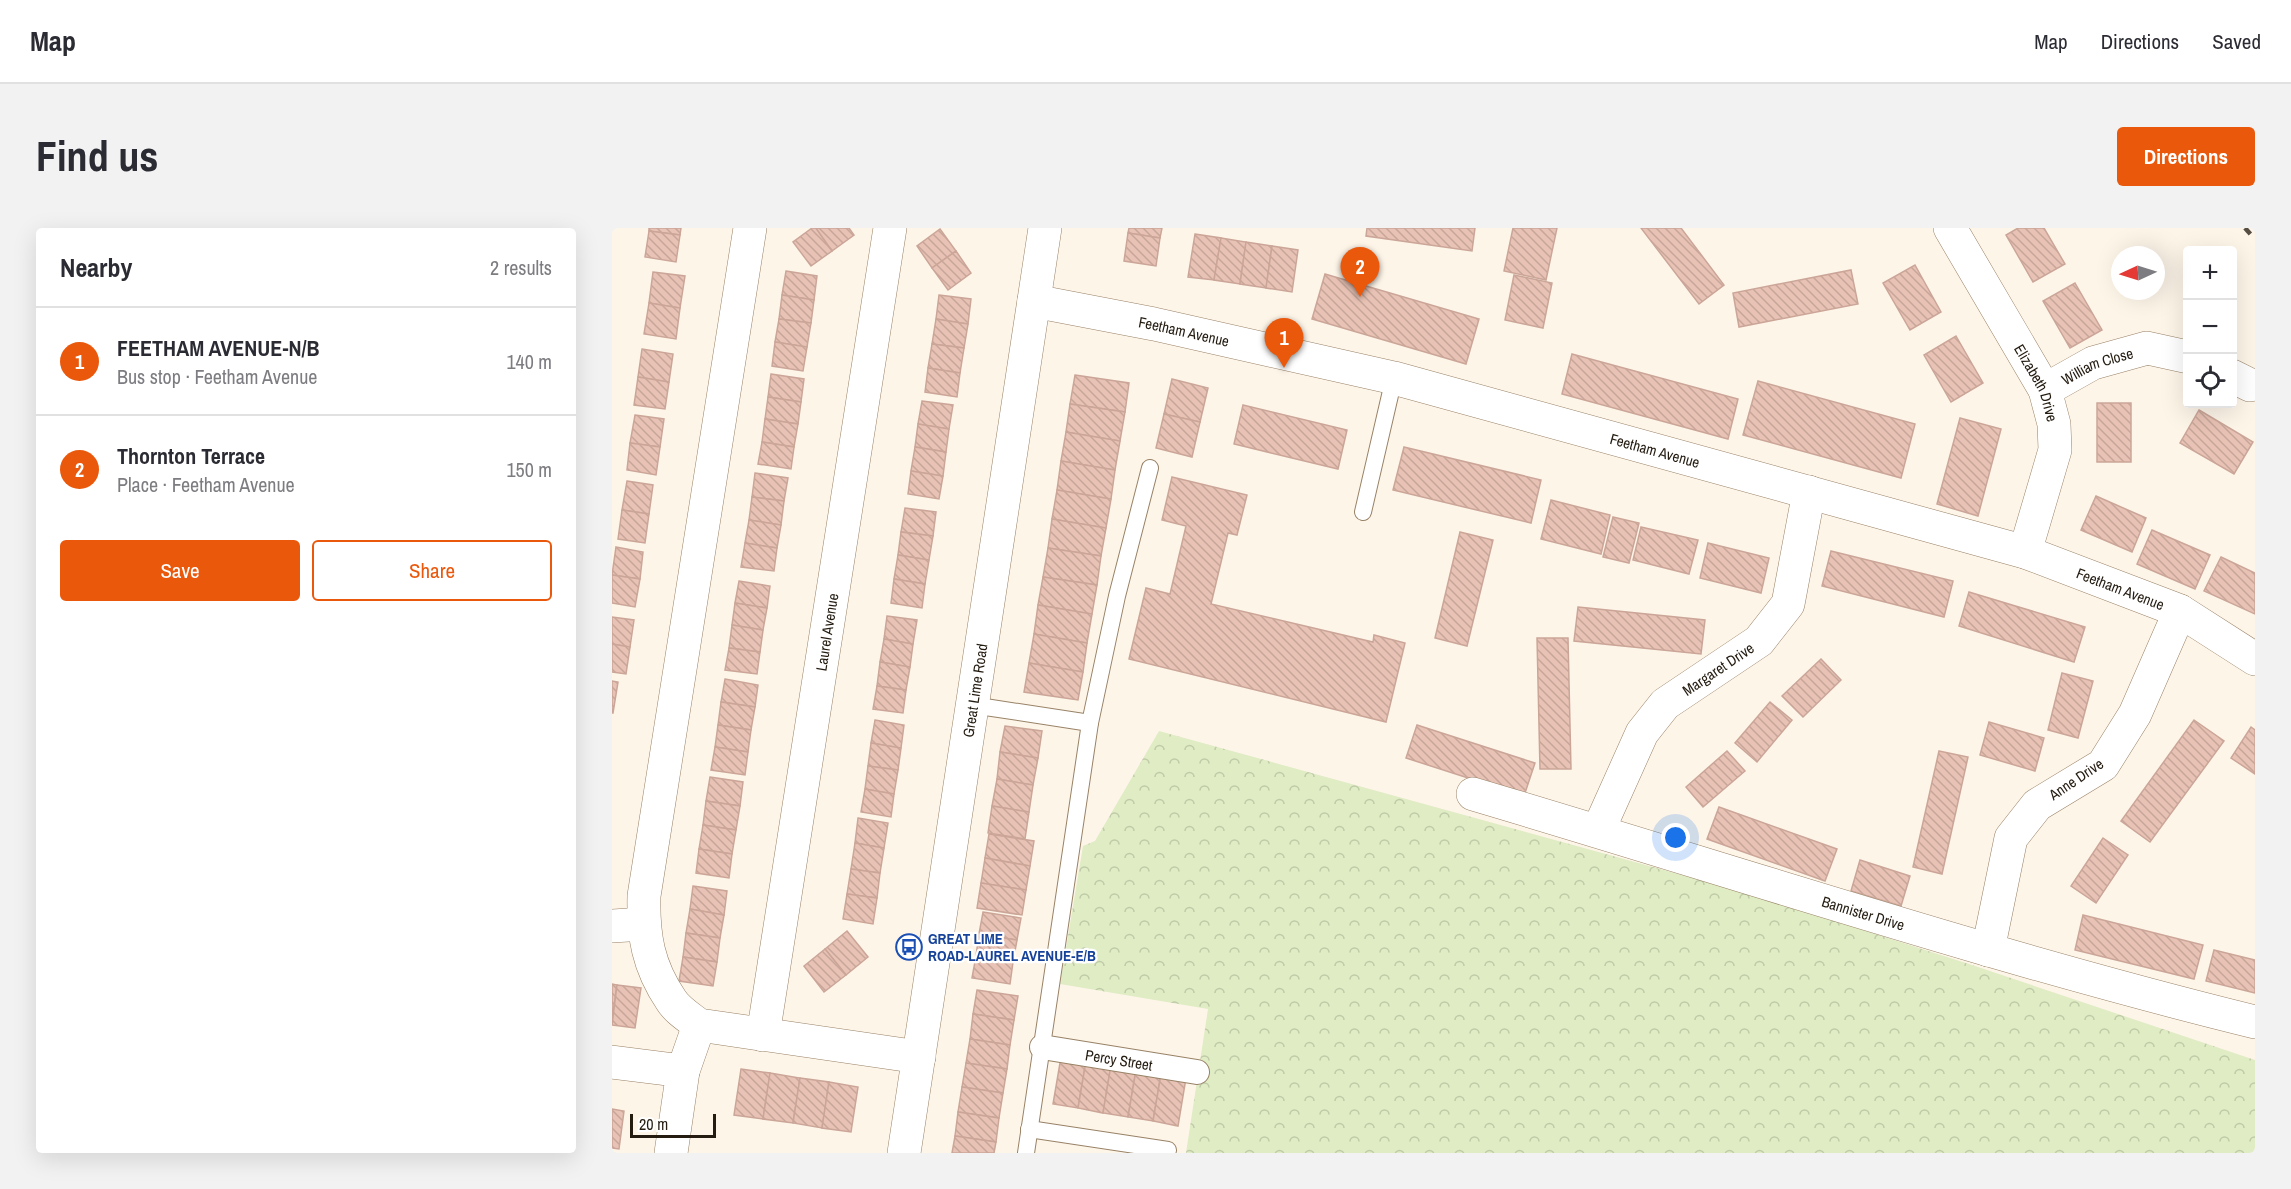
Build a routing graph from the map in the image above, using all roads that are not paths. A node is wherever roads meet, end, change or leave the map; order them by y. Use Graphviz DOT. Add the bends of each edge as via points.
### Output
graph roads {
  1 [pos="750,228"];
  2 [pos="890,228"];
  3 [pos="1045,228"];
  4 [pos="1950,228"];
  5 [pos="1034,301"];
  6 [pos="2183,356"];
  7 [pos="1394,378"];
  8 [pos="2045,390"];
  9 [pos="1150,468"];
  10 [pos="1809,492"];
  11 [pos="1363,512"];
  12 [pos="2025,552"];
  13 [pos="2180,610"];
  14 [pos="2255,659"];
  15 [pos="972,705"];
  16 [pos="1090,723"];
  17 [pos="1473,794"];
  18 [pos="1598,831"];
  19 [pos="628,925"];
  20 [pos="1988,950"];
  21 [pos="2255,1022"];
  22 [pos="699,1025"];
  23 [pos="763,1035"];
  24 [pos="1042,1047"];
  25 [pos="920,1057"];
  26 [pos="612,1062"];
  27 [pos="683,1071"];
  28 [pos="1197,1072"];
  29 [pos="1029,1129"];
  30 [pos="1168,1150"];
  31 [pos="671,1153"];
  32 [pos="904,1153"];
  33 [pos="1026,1153"];
  1 -- 19 [label="street" via="646,884"];
  2 -- 23 [label="street, Laurel Avenue"];
  3 -- 5 [label="street, Great Lime Road"];
  4 -- 8 [label="street, Elizabeth Drive"];
  5 -- 7 [label="street, Feetham Avenue"];
  5 -- 15 [label="street, Great Lime Road"];
  6 -- 8 [label="street, William Close" via="2147,348 2093,363"];
  7 -- 10 [label="street, Feetham Avenue"];
  7 -- 11 [label="lane"];
  8 -- 12 [label="street, Elizabeth Drive" via="2054,424 2055,450"];
  9 -- 16 [label="lane"];
  10 -- 12 [label="street, Feetham Avenue"];
  10 -- 18 [label="street, Margaret Drive" via="1788,604 1759,641 1665,704 1641,733"];
  12 -- 13 [label="street, Feetham Avenue"];
  13 -- 14 [label="street, Feetham Avenue"];
  13 -- 20 [label="street, Anne Drive" via="2135,714 2103,765 2037,805 2011,837"];
  15 -- 16 [label="lane"];
  15 -- 25 [label="street, Great Lime Road"];
  16 -- 24 [label="lane"];
  17 -- 18 [label="street, Bannister Drive"];
  18 -- 20 [label="street, Bannister Drive"];
  19 -- 22 [label="street" via="671,1001"];
  20 -- 21 [label="street, Bannister Drive"];
  22 -- 23 [label="street"];
  22 -- 27 [label="street"];
  23 -- 25 [label="street"];
  24 -- 28 [label="street, Percy Street"];
  24 -- 29 [label="lane"];
  25 -- 32 [label="street, Great Lime Road"];
  26 -- 27 [label="street"];
  27 -- 31 [label="street"];
  29 -- 30 [label="lane"];
  29 -- 33 [label="lane"];
}
